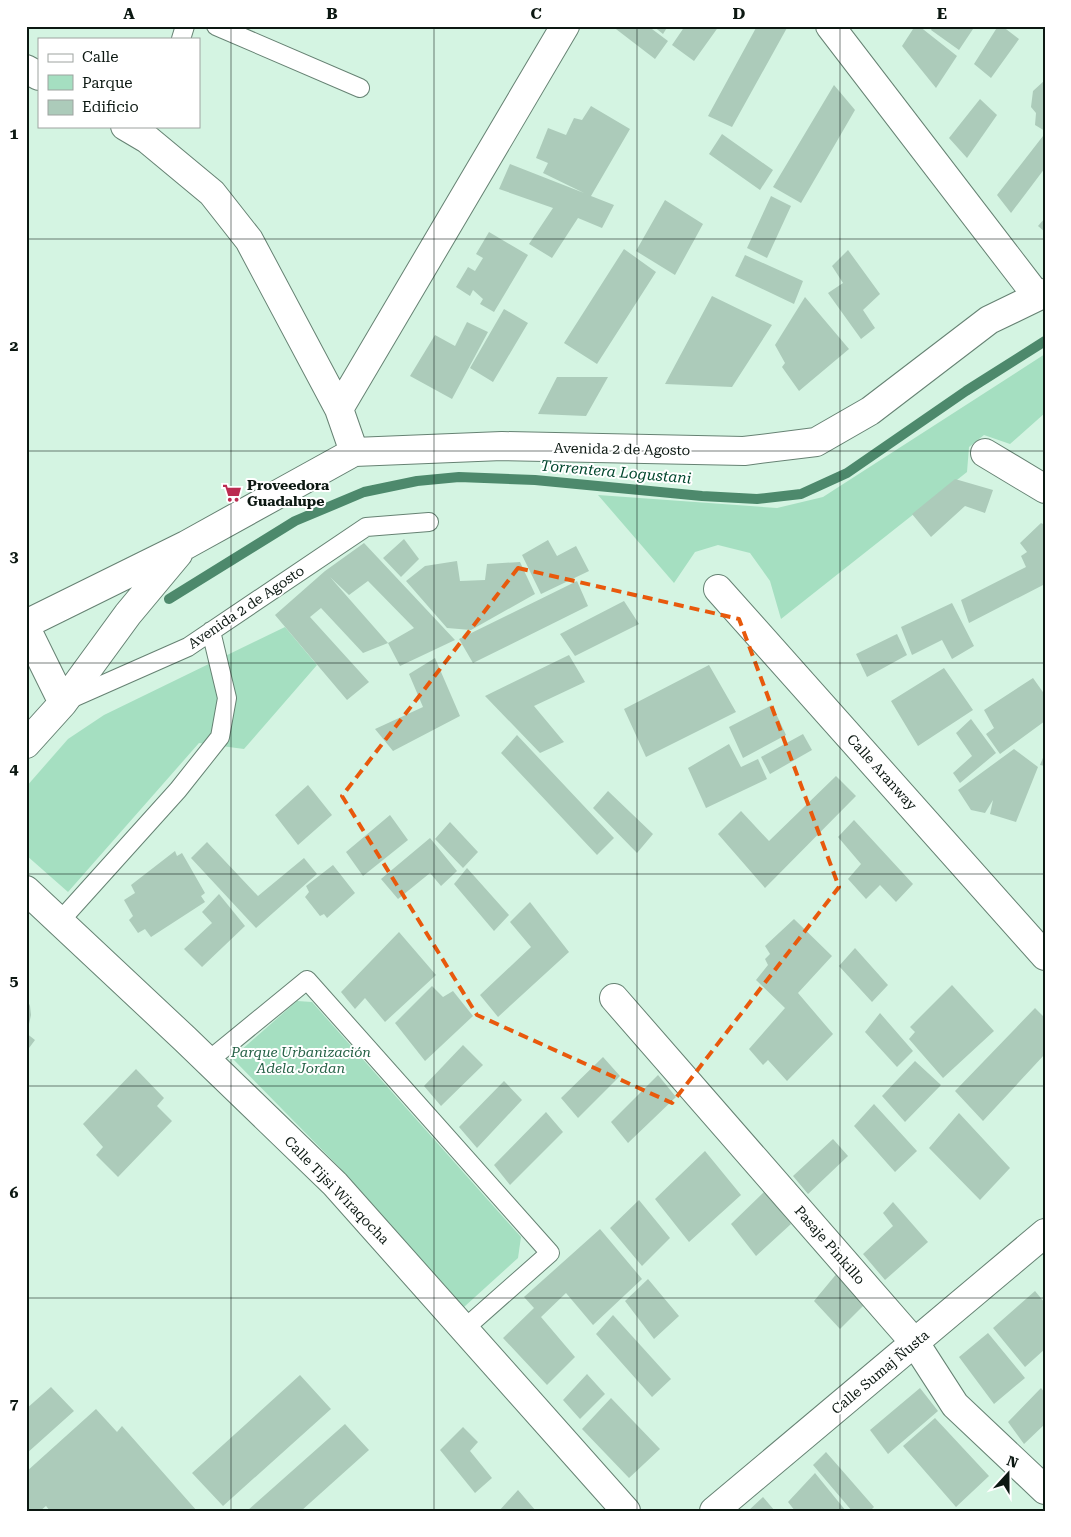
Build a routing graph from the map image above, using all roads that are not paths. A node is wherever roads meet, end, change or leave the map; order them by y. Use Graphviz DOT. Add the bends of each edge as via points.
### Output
graph roads {
  1 [pos="185,26"];
  2 [pos="216,26"];
  3 [pos="565,26"];
  4 [pos="830,26"];
  5 [pos="180,38"];
  6 [pos="26,69"];
  7 [pos="38,75"];
  8 [pos="360,88"];
  9 [pos="141,130"];
  10 [pos="1041,295"];
  11 [pos="339,410"];
  12 [pos="354,452"];
  13 [pos="985,454"];
  14 [pos="1045,489"];
  15 [pos="429,522"];
  16 [pos="186,545"];
  17 [pos="718,589"];
  18 [pos="26,626"];
  19 [pos="211,631"];
  20 [pos="63,703"];
  21 [pos="26,716"];
  22 [pos="26,744"];
  23 [pos="26,890"];
  24 [pos="60,921"];
  25 [pos="1045,956"];
  26 [pos="614,998"];
  27 [pos="208,1061"];
  28 [pos="1045,1233"];
  29 [pos="464,1329"];
  30 [pos="915,1343"];
  31 [pos="1045,1490"];
  32 [pos="626,1511"];
  33 [pos="714,1511"];
  1 -- 5 [label="lane"];
  2 -- 8 [label="lane"];
  3 -- 11 [label="street"];
  4 -- 10 [label="street"];
  6 -- 7 [label="street"];
  9 -- 11 [label="street" via="212,193 249,240"];
  10 -- 12 [label="street, Avenida 2 de Agosto" via="989,320 870,411 816,442 744,452 502,446"];
  11 -- 12 [label="street"];
  12 -- 16 [label="street, Avenida 2 de Agosto"];
  13 -- 14 [label="street"];
  15 -- 19 [label="lane, Avenida 2 de Agosto" via="366,527"];
  16 -- 18 [label="street, Avenida 2 de Agosto"];
  16 -- 20 [label="street, Avenida 2 de Agosto" via="128,614"];
  17 -- 25 [label="street, Calle Aranway"];
  18 -- 20 [label="street"];
  19 -- 20 [label="lane, Avenida 2 de Agosto" via="188,647"];
  19 -- 24 [label="lane" via="227,698 220,737 178,790"];
  20 -- 21 [label="street, Avenida 2 de Agosto"];
  20 -- 22 [label="street"];
  23 -- 24 [label="street, Calle Tijsi Wiraqocha"];
  24 -- 27 [label="street, Calle Tijsi Wiraqocha"];
  26 -- 30 [label="street, Pasaje Pinkillo"];
  27 -- 29 [label="street, Calle Tijsi Wiraqocha" via="335,1184"];
  27 -- 29 [label="lane" via="307,980 550,1253"];
  28 -- 30 [label="street, Calle Sumaj Ñusta"];
  29 -- 32 [label="street, Calle Tijsi Wiraqocha"];
  30 -- 31 [label="street, Pasaje Pinkillo" via="955,1405"];
  30 -- 33 [label="street, Calle Sumaj Ñusta"];
}
